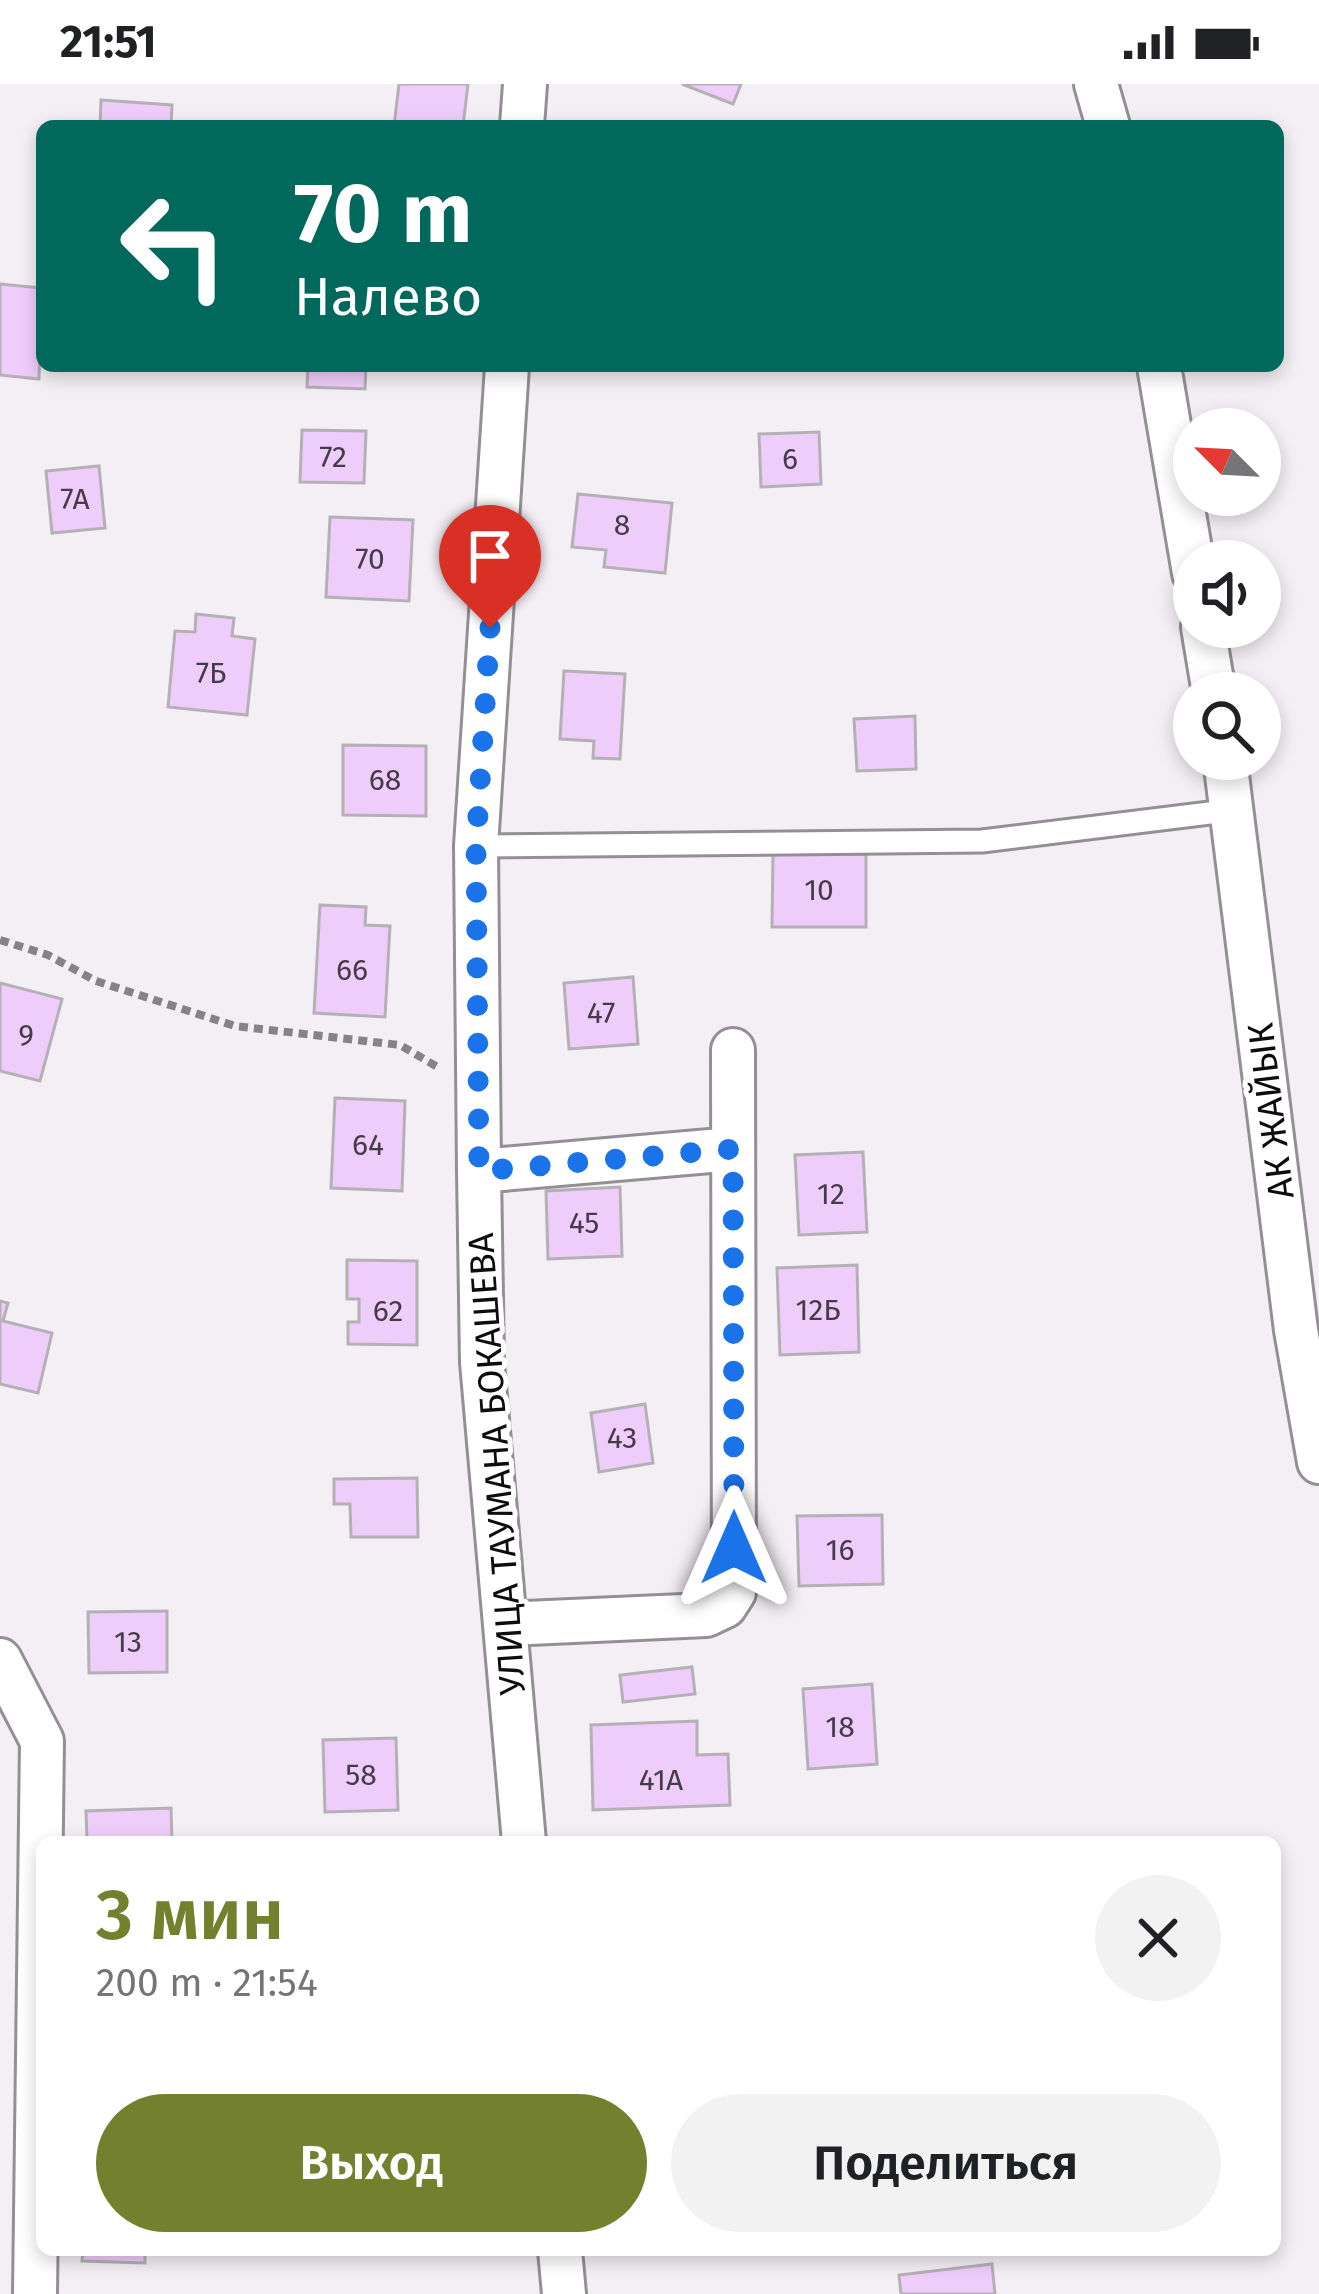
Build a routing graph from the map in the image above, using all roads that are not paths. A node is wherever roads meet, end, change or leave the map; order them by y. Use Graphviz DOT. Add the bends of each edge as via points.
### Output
graph roads {
  1 [pos="525,84"];
  2 [pos="1096,84"];
  3 [pos="522,120"];
  4 [pos="1106,120"];
  5 [pos="507,372"];
  6 [pos="1161,372"];
  7 [pos="1189,540"];
  8 [pos="1229,780"];
  9 [pos="1234,810"];
  10 [pos="476,846"];
  11 [pos="733,1050"];
  12 [pos="733,1149"];
  13 [pos="479,1171"];
  14 [pos="1319,1462"];
  15 [pos="505,1624"];
  16 [pos="2,1663"];
  17 [pos="41,1836"];
  18 [pos="523,1836"];
  19 [pos="36,2156"];
  20 [pos="561,2256"];
  21 [pos="34,2294"];
  22 [pos="564,2294"];
  1 -- 3 [label="street"];
  2 -- 4 [label="street"];
  5 -- 10 [label="street, УЛИЦА ТАУМАНА БОКАШЕВА"];
  6 -- 7 [label="street"];
  8 -- 9 [label="street, АК ЖАЙЫК"];
  9 -- 10 [label="lane" via="982,841"];
  9 -- 14 [label="street, АК ЖАЙЫК"];
  10 -- 13 [label="street, УЛИЦА ТАУМАНА БОКАШЕВА"];
  11 -- 12 [label="street"];
  12 -- 13 [label="street"];
  12 -- 15 [label="street" via="734,1592 706,1615"];
  13 -- 15 [label="street, УЛИЦА ТАУМАНА БОКАШЕВА" via="482,1362"];
  15 -- 18 [label="street, УЛИЦА ТАУМАНА БОКАШЕВА"];
  16 -- 17 [label="street" via="42,1741"];
  19 -- 21 [label="street"];
  20 -- 22 [label="street"];
}
